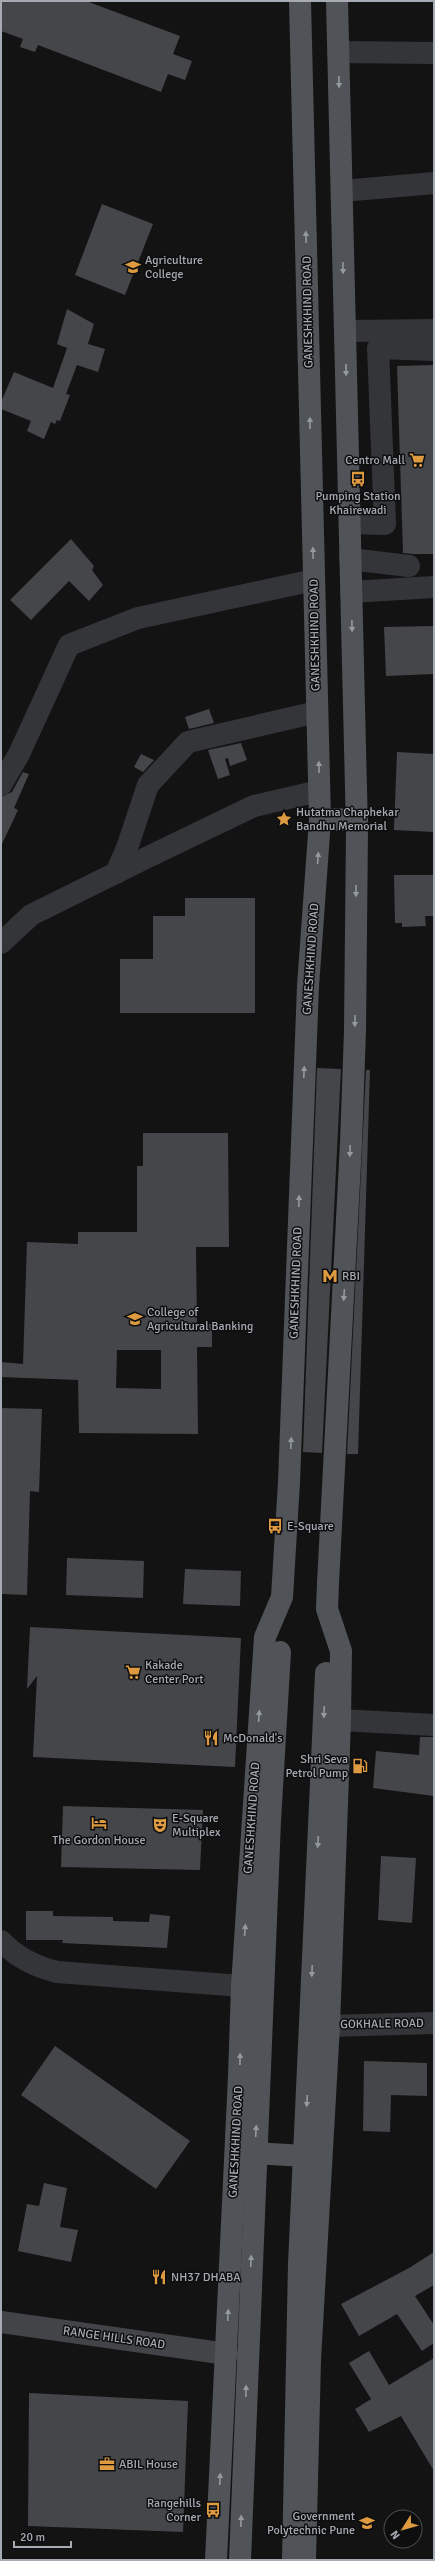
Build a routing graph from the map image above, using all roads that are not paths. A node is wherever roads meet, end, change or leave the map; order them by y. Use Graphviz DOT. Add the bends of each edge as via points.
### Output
graph roads {
  1 [pos="300,1"];
  2 [pos="337,1"];
  3 [pos="338,52"];
  4 [pos="434,53"];
  5 [pos="434,183"];
  6 [pos="342,191"];
  7 [pos="434,330"];
  8 [pos="345,331"];
  9 [pos="434,350"];
  10 [pos="350,523"];
  11 [pos="350,559"];
  12 [pos="409,566"];
  13 [pos="314,580"];
  14 [pos="434,587"];
  15 [pos="351,592"];
  16 [pos="317,712"];
  17 [pos="1,785"];
  18 [pos="319,791"];
  19 [pos="357,819"];
  20 [pos="320,820"];
  21 [pos="116,873"];
  22 [pos="1,943"];
  23 [pos="282,1597"];
  24 [pos="327,1609"];
  25 [pos="340,1720"];
  26 [pos="434,1724"];
  27 [pos="1,1941"];
  28 [pos="242,1986"];
  29 [pos="434,2023"];
  30 [pos="329,2026"];
  31 [pos="236,2152"];
  32 [pos="321,2157"];
  33 [pos="1,2322"];
  34 [pos="226,2354"];
  35 [pos="216,2560"];
  36 [pos="240,2560"];
  37 [pos="293,2560"];
  38 [pos="305,2560"];
  13 -- 1 [label="main road, GANESHKHIND ROAD, one-way"];
  2 -- 3 [label="main road"];
  3 -- 4 [label="street"];
  3 -- 6 [label="main road, one-way"];
  5 -- 6 [label="street"];
  6 -- 8 [label="main road, one-way"];
  7 -- 8 [label="street"];
  8 -- 10 [label="main road, one-way"];
  9 -- 10 [label="street" via="378,348 385,524"];
  10 -- 11 [label="main road"];
  11 -- 12 [label="street"];
  11 -- 15 [label="main road"];
  13 -- 16 [label="main road, GANESHKHIND ROAD"];
  13 -- 17 [label="street" via="138,618 69,645 19,754"];
  14 -- 15 [label="street"];
  15 -- 19 [label="main road, one-way"];
  18 -- 16 [label="main road, GANESHKHIND ROAD, one-way"];
  16 -- 21 [label="street" via="188,742 148,785"];
  18 -- 20 [label="main road, GANESHKHIND ROAD"];
  18 -- 21 [label="street" via="254,806"];
  19 -- 20 [label="main road"];
  19 -- 24 [label="main road, one-way" via="355,1031 345,1279"];
  23 -- 20 [label="main road, GANESHKHIND ROAD, one-way" via="289,1482 308,986"];
  21 -- 22 [label="street" via="32,915"];
  28 -- 23 [label="main road, GANESHKHIND ROAD, one-way" via="265,1637"];
  36 -- 23 [label="main road, one-way, bridge"];
  24 -- 25 [label="main road" via="341,1651"];
  24 -- 37 [label="main road, one-way, bridge" via="299,2264"];
  25 -- 26 [label="street"];
  25 -- 30 [label="main road"];
  27 -- 28 [label="street" via="16,1956 57,1972"];
  31 -- 28 [label="main road, GANESHKHIND ROAD, one-way"];
  29 -- 30 [label="street, GOKHALE ROAD"];
  30 -- 32 [label="main road"];
  31 -- 32 [label="main road"];
  34 -- 31 [label="main road, GANESHKHIND ROAD, one-way"];
  32 -- 38 [label="main road" via="310,2360"];
  33 -- 34 [label="main road, RANGE HILLS ROAD"];
  35 -- 34 [label="main road, GANESHKHIND ROAD, one-way"];
}
